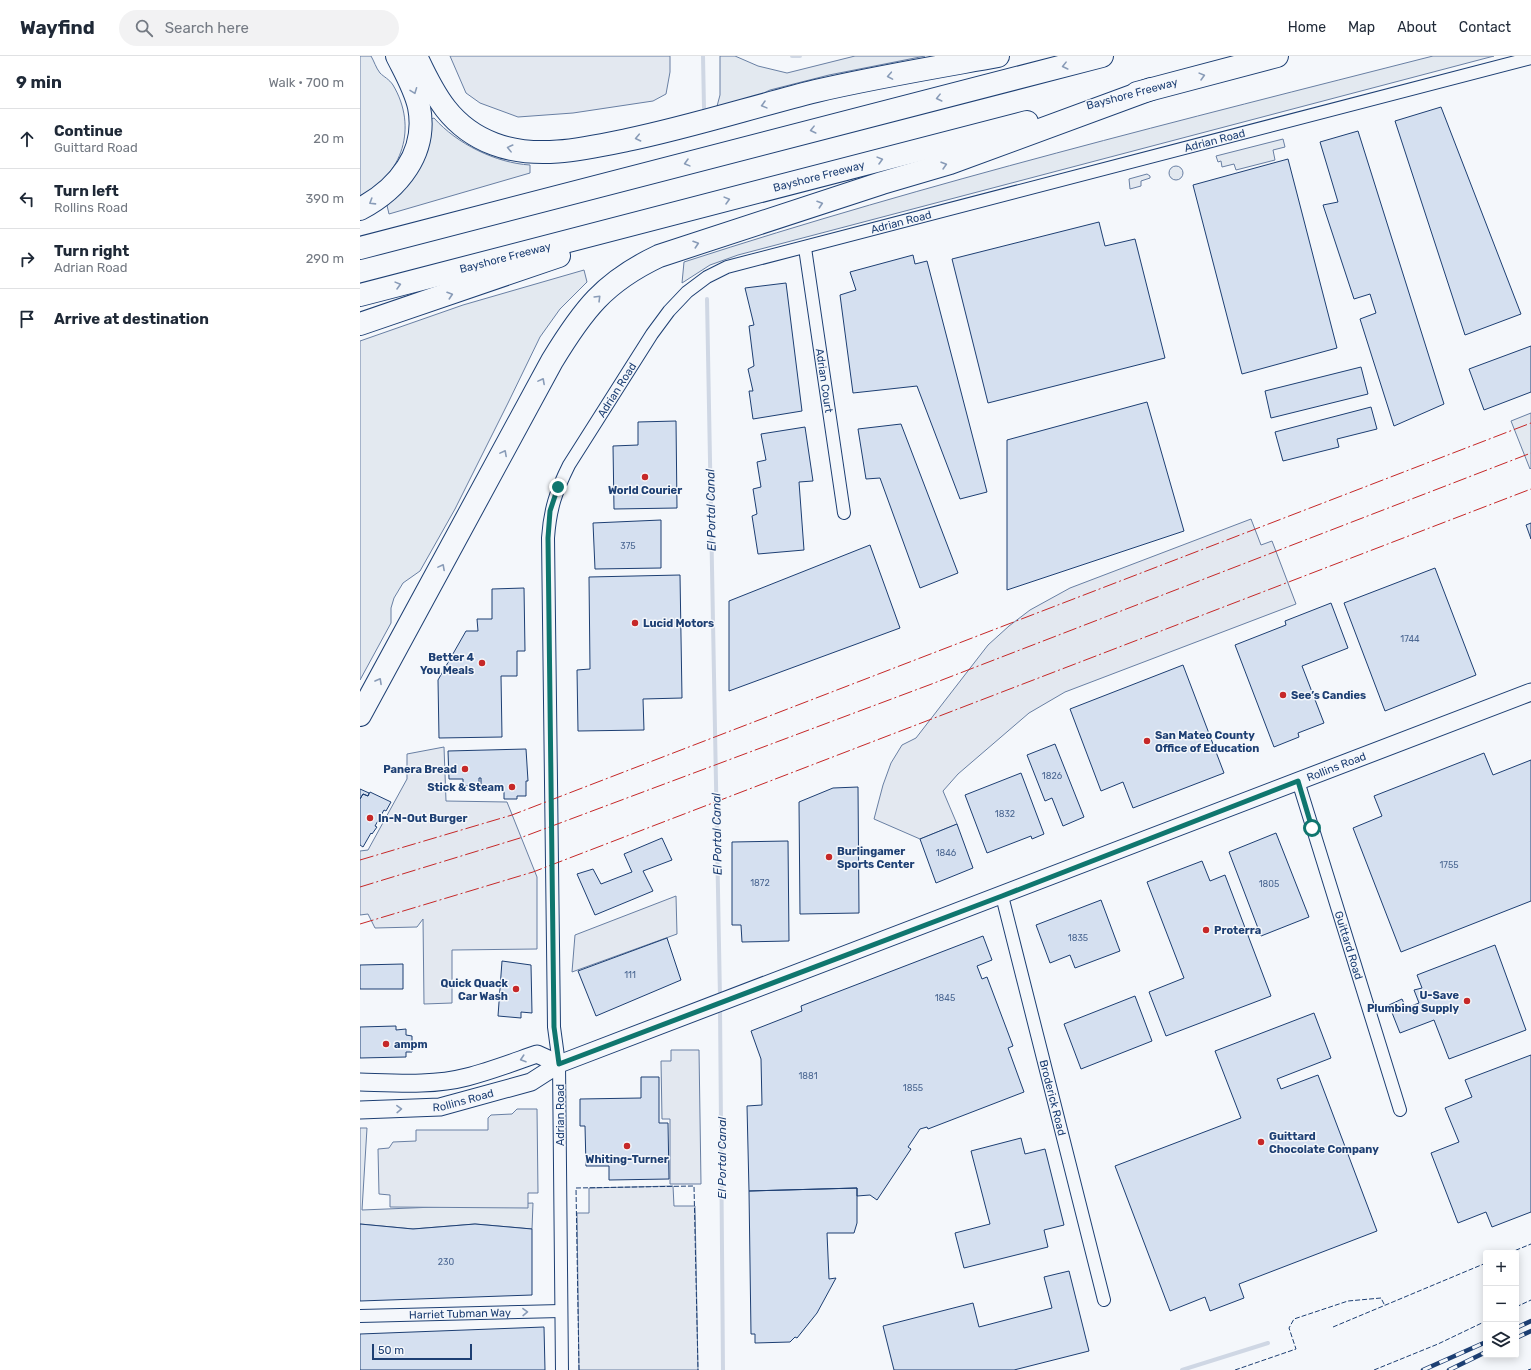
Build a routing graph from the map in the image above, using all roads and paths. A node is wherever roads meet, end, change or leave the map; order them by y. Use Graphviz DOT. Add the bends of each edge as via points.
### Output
graph roads {
  1 [pos="397,56"];
  2 [pos="416,56"];
  3 [pos="998,56"];
  4 [pos="1102,56"];
  5 [pos="1277,56"];
  6 [pos="1531,58"];
  7 [pos="1151,90"];
  8 [pos="699,207"];
  9 [pos="360,209"];
  10 [pos="360,248"];
  11 [pos="805,248"];
  12 [pos="360,295"];
  13 [pos="360,324"];
  14 [pos="844,513"];
  15 [pos="1531,692"];
  16 [pos="360,715"];
  17 [pos="1298,781"];
  18 [pos="1002,896"];
  19 [pos="559,1064"];
  20 [pos="360,1082"];
  21 [pos="360,1110"];
  22 [pos="1400,1110"];
  23 [pos="1104,1300"];
  24 [pos="561,1311"];
  25 [pos="360,1316"];
  26 [pos="562,1370"];
  1 -- 9 [label="highway, one-way" via="419,108 418,144 408,167 397,182 384,194"];
  3 -- 2 [label="highway, one-way" via="815,92 661,133 569,150 539,152 516,150 494,144 458,123 442,106"];
  4 -- 10 [label="highway, one-way"];
  7 -- 5 [label="highway, Bayshore Freeway, one-way"];
  6 -- 11 [label="street, Adrian Road"];
  8 -- 7 [label="highway, Bayshore Freeway, one-way"];
  16 -- 7 [label="highway, one-way" via="552,361 589,306 610,286 634,268 659,256 950,163"];
  12 -- 8 [label="highway, Bayshore Freeway, one-way"];
  13 -- 8 [label="highway, one-way"];
  11 -- 14 [label="street, Adrian Court"];
  11 -- 19 [label="street, Adrian Road" via="727,267 707,277 687,292 652,334 569,465 550,511 548,538 554,1027"];
  15 -- 17 [label="main road, Rollins Road"];
  17 -- 18 [label="main road, Rollins Road"];
  17 -- 22 [label="street, Guittard Road"];
  18 -- 19 [label="main road, Rollins Road"];
  18 -- 23 [label="street, Broderick Road"];
  19 -- 20 [label="main road, Rollins Road, one-way" via="538,1054 467,1078 442,1082"];
  21 -- 19 [label="main road, Rollins Road, one-way" via="440,1107 530,1082"];
  19 -- 24 [label="street, Adrian Road"];
  25 -- 24 [label="street, Harriet Tubman Way, one-way"];
  24 -- 26 [label="street, Adrian Road"];
}
